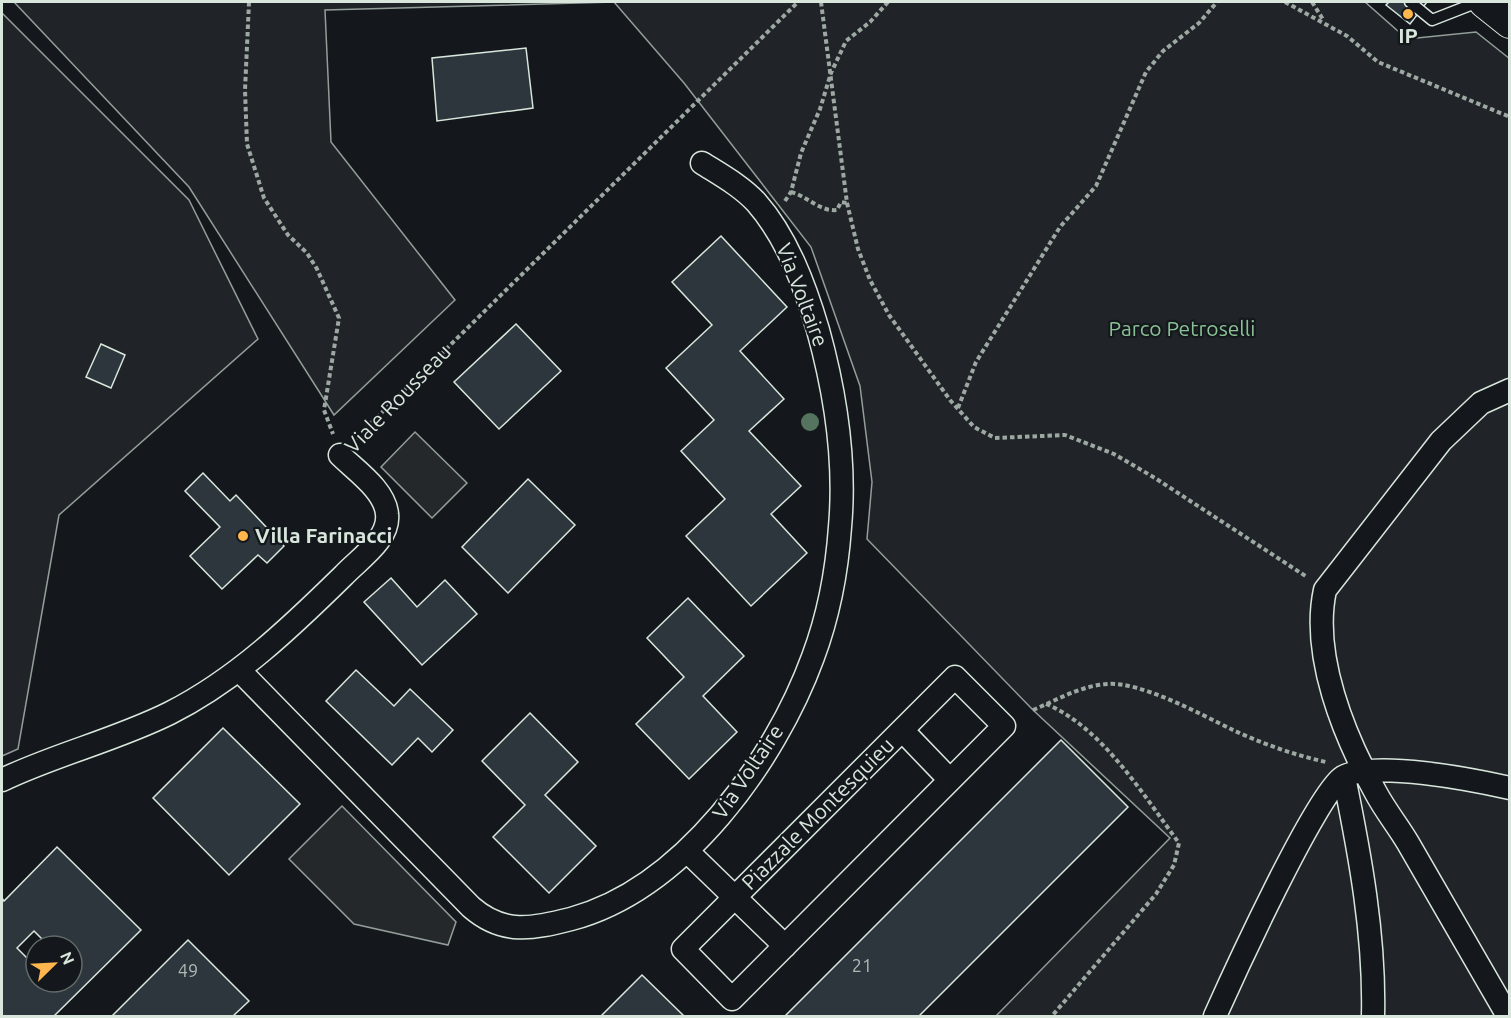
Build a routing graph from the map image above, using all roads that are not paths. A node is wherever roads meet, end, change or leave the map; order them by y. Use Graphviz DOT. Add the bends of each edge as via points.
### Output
graph roads {
  1 [pos="1410,2"];
  2 [pos="1478,2"];
  3 [pos="1485,2"];
  4 [pos="1509,22"];
  5 [pos="702,163"];
  6 [pos="1509,390"];
  7 [pos="340,454"];
  8 [pos="239,670"];
  9 [pos="902,730"];
  10 [pos="1354,773"];
  11 [pos="2,780"];
  12 [pos="950,780"];
  13 [pos="1509,788"];
  14 [pos="687,851"];
  15 [pos="734,897"];
  16 [pos="785,946"];
  17 [pos="1215,1017"];
  18 [pos="1373,1017"];
  19 [pos="1508,1017"];
  1 -- 2 [label="lane" via="1432,20"];
  3 -- 4 [label="main road"];
  5 -- 14 [label="street, Via Voltaire" via="756,203 798,273 831,380 839,427 842,497 830,594 807,673 747,778"];
  6 -- 10 [label="street" via="1482,403 1441,441 1325,590 1321,607 1330,689"];
  7 -- 8 [label="street, Viale Rousseau" via="383,501 388,516 384,532 300,618"];
  8 -- 11 [label="street, Viale Rousseau" via="169,713"];
  8 -- 14 [label="street, Via Voltaire" via="471,906 495,924 530,927 583,916 640,887"];
  9 -- 12 [label="street, Piazzale Montesquieu"];
  9 -- 12 [label="street, Piazzale Montesquieu" via="955,677 1004,726"];
  9 -- 15 [label="street, Piazzale Montesquieu"];
  10 -- 13 [label="street" via="1429,774"];
  10 -- 17 [label="street" via="1332,786"];
  10 -- 18 [label="street" via="1370,938"];
  10 -- 19 [label="street"];
  12 -- 16 [label="street, Piazzale Montesquieu"];
  14 -- 15 [label="street, Piazzale Montesquieu"];
  15 -- 16 [label="street, Piazzale Montesquieu"];
  15 -- 16 [label="street, Piazzale Montesquieu" via="682,949 732,999"];
}
